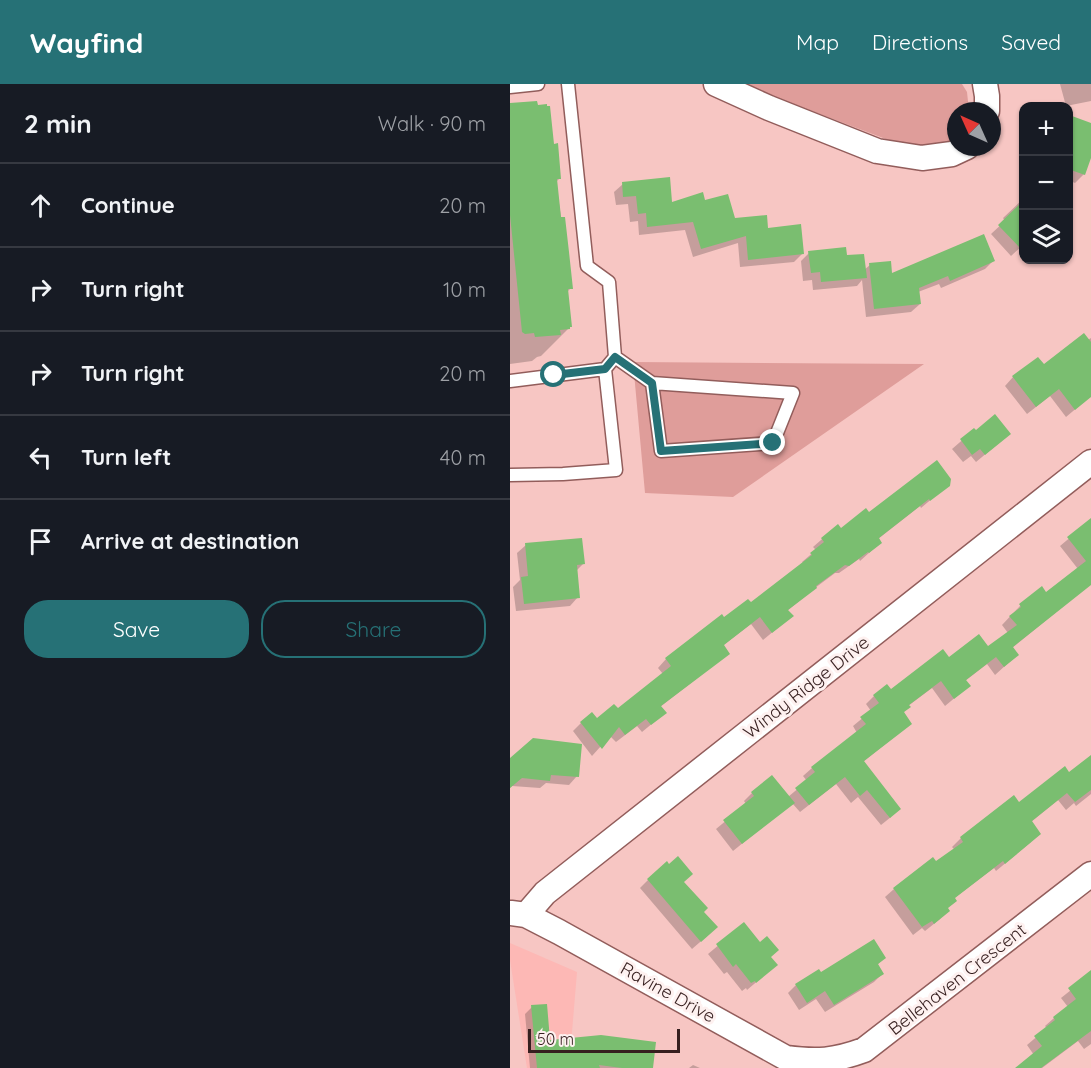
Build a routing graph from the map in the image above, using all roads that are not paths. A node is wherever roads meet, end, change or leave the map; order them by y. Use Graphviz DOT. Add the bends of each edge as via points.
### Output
graph roads {
  1 [pos="538,84"];
  2 [pos="568,84"];
  3 [pos="716,84"];
  4 [pos="985,84"];
  5 [pos="510,87"];
  6 [pos="986,102"];
  7 [pos="947,155"];
  8 [pos="615,357"];
  9 [pos="605,369"];
  10 [pos="510,381"];
  11 [pos="652,383"];
  12 [pos="1091,462"];
  13 [pos="510,475"];
  14 [pos="1091,874"];
  15 [pos="515,909"];
  16 [pos="813,1062"];
  1 -- 5 [label="lane"];
  2 -- 8 [label="lane" via="586,266 609,282"];
  3 -- 7 [label="street" via="877,151 922,158"];
  4 -- 6 [label="street"];
  8 -- 9 [label="lane"];
  8 -- 11 [label="lane"];
  9 -- 10 [label="lane"];
  9 -- 13 [label="lane" via="616,470"];
  11 -- 11 [label="lane" via="661,451 773,443 793,393"];
  12 -- 15 [label="street, Windy Ridge Drive" via="545,893"];
  14 -- 16 [label="street, Bellehaven Crescent" via="864,1050"];
  15 -- 16 [label="street, Ravine Drive" via="786,1058"];
}
